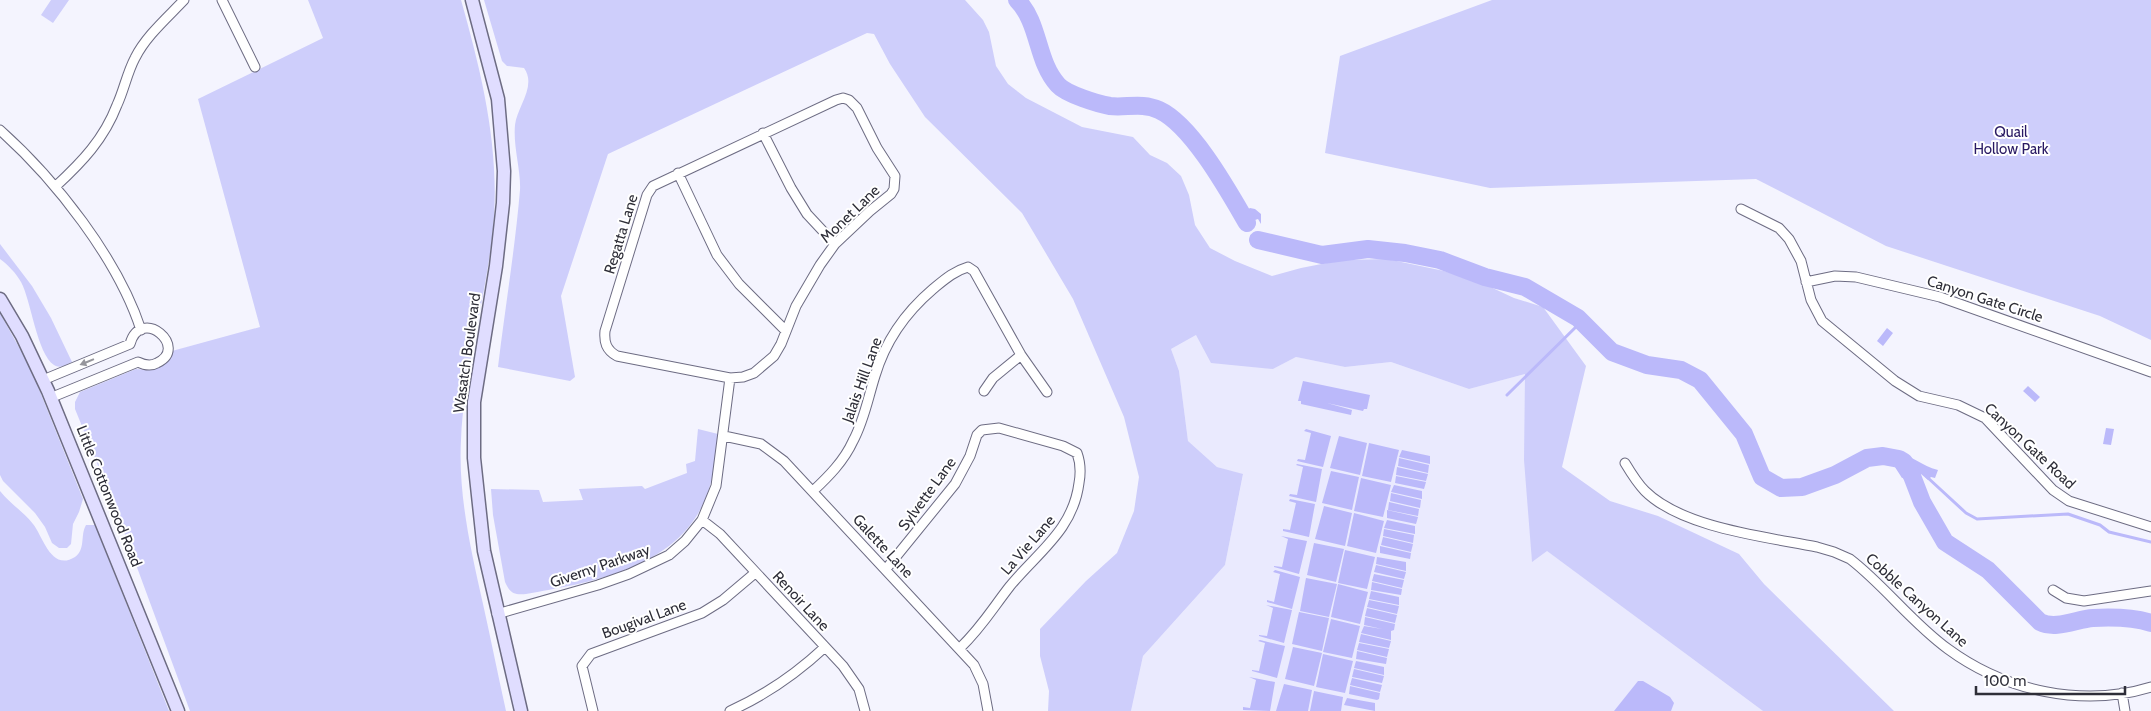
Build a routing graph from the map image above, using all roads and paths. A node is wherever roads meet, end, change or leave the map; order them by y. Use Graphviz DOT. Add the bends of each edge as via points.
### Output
graph roads {
  1 [pos="184,0"];
  2 [pos="222,0"];
  3 [pos="472,0"];
  4 [pos="255,67"];
  5 [pos="849,100"];
  6 [pos="0,130"];
  7 [pos="764,133"];
  8 [pos="678,173"];
  9 [pos="56,186"];
  10 [pos="1741,208"];
  11 [pos="835,244"];
  12 [pos="1806,282"];
  13 [pos="0,299"];
  14 [pos="141,330"];
  15 [pos="785,330"];
  16 [pos="1021,356"];
  17 [pos="2151,372"];
  18 [pos="730,378"];
  19 [pos="43,380"];
  20 [pos="984,391"];
  21 [pos="1047,392"];
  22 [pos="50,398"];
  23 [pos="982,430"];
  24 [pos="724,436"];
  25 [pos="1626,463"];
  26 [pos="813,492"];
  27 [pos="702,520"];
  28 [pos="2151,527"];
  29 [pos="886,569"];
  30 [pos="755,573"];
  31 [pos="2054,590"];
  32 [pos="2151,591"];
  33 [pos="497,614"];
  34 [pos="825,647"];
  35 [pos="960,648"];
  36 [pos="2151,687"];
  37 [pos="2122,694"];
  38 [pos="178,711"];
  39 [pos="521,711"];
  40 [pos="592,711"];
  41 [pos="730,711"];
  42 [pos="865,711"];
  43 [pos="988,711"];
  44 [pos="2125,711"];
  1 -- 9 [label="street" via="148,38 135,57 118,105 96,145"];
  2 -- 4 [label="street"];
  3 -- 33 [label="main road, Wasatch Boulevard" via="498,98 503,153 500,232 476,380 473,423 480,527"];
  5 -- 7 [label="street, Regatta Lane" via="836,100"];
  5 -- 11 [label="street, Monet Lane" via="857,108 895,182 891,194"];
  6 -- 9 [label="street"];
  7 -- 8 [label="street, Regatta Lane"];
  7 -- 11 [label="street" via="807,214"];
  8 -- 15 [label="street" via="717,255 739,284"];
  8 -- 18 [label="street, Regatta Lane" via="649,191 604,340 617,356"];
  9 -- 14 [label="street" via="102,251"];
  10 -- 12 [label="street, Canyon Gate Road" via="1779,228 1789,239 1801,261"];
  11 -- 15 [label="street, Monet Lane" via="799,300"];
  12 -- 17 [label="street, Canyon Gate Circle" via="1835,276 1856,276 1940,296"];
  12 -- 28 [label="street, Canyon Gate Road" via="1822,320 1895,381 1920,396 1958,405 1985,418 2053,490 2069,501"];
  13 -- 19 [label="main road, Little Cottonwood Road"];
  14 -- 19 [label="street, one-way" via="130,344"];
  14 -- 22 [label="street" via="153,329 165,338 166,353 159,362 148,365 138,362"];
  15 -- 18 [label="street, Monet Lane" via="781,344 765,366 754,373"];
  16 -- 20 [label="street" via="992,378"];
  16 -- 21 [label="street, Jalais Hill Lane"];
  16 -- 26 [label="street, Jalais Hill Lane" via="974,271 968,267 948,277 924,297 893,336 875,374 853,441 842,460"];
  18 -- 24 [label="street, Giverny Parkway"];
  19 -- 22 [label="main road, Little Cottonwood Road"];
  22 -- 38 [label="main road, Little Cottonwood Road"];
  23 -- 29 [label="street, Sylvette Lane" via="958,479"];
  23 -- 35 [label="street, La Vie Lane" via="999,428 1072,449 1077,453 1081,472 1072,511 1062,529 1011,585 978,631"];
  24 -- 26 [label="street, Galette Lane" via="761,444 773,451"];
  24 -- 27 [label="street, Giverny Parkway" via="716,486"];
  25 -- 37 [label="street, Cobble Canyon Lane" via="1646,492 1708,525 1817,547 1850,559 1948,649 1994,676 2052,693"];
  26 -- 29 [label="street, Galette Lane"];
  27 -- 30 [label="street, Renoir Lane" via="720,534"];
  27 -- 33 [label="street, Giverny Parkway" via="669,555 651,565 598,585"];
  29 -- 35 [label="street, Galette Lane"];
  30 -- 34 [label="street, Renoir Lane"];
  30 -- 40 [label="street, Bougival Lane" via="702,613 591,654 582,666"];
  31 -- 32 [label="street" via="2066,598 2084,601"];
  33 -- 39 [label="main road, Wasatch Boulevard"];
  34 -- 41 [label="street" via="788,679"];
  34 -- 42 [label="street, Renoir Lane" via="853,678"];
  35 -- 43 [label="street, Galette Lane" via="974,665 983,684"];
  36 -- 37 [label="street, Cobble Canyon Lane"];
  37 -- 44 [label="street"];
}
